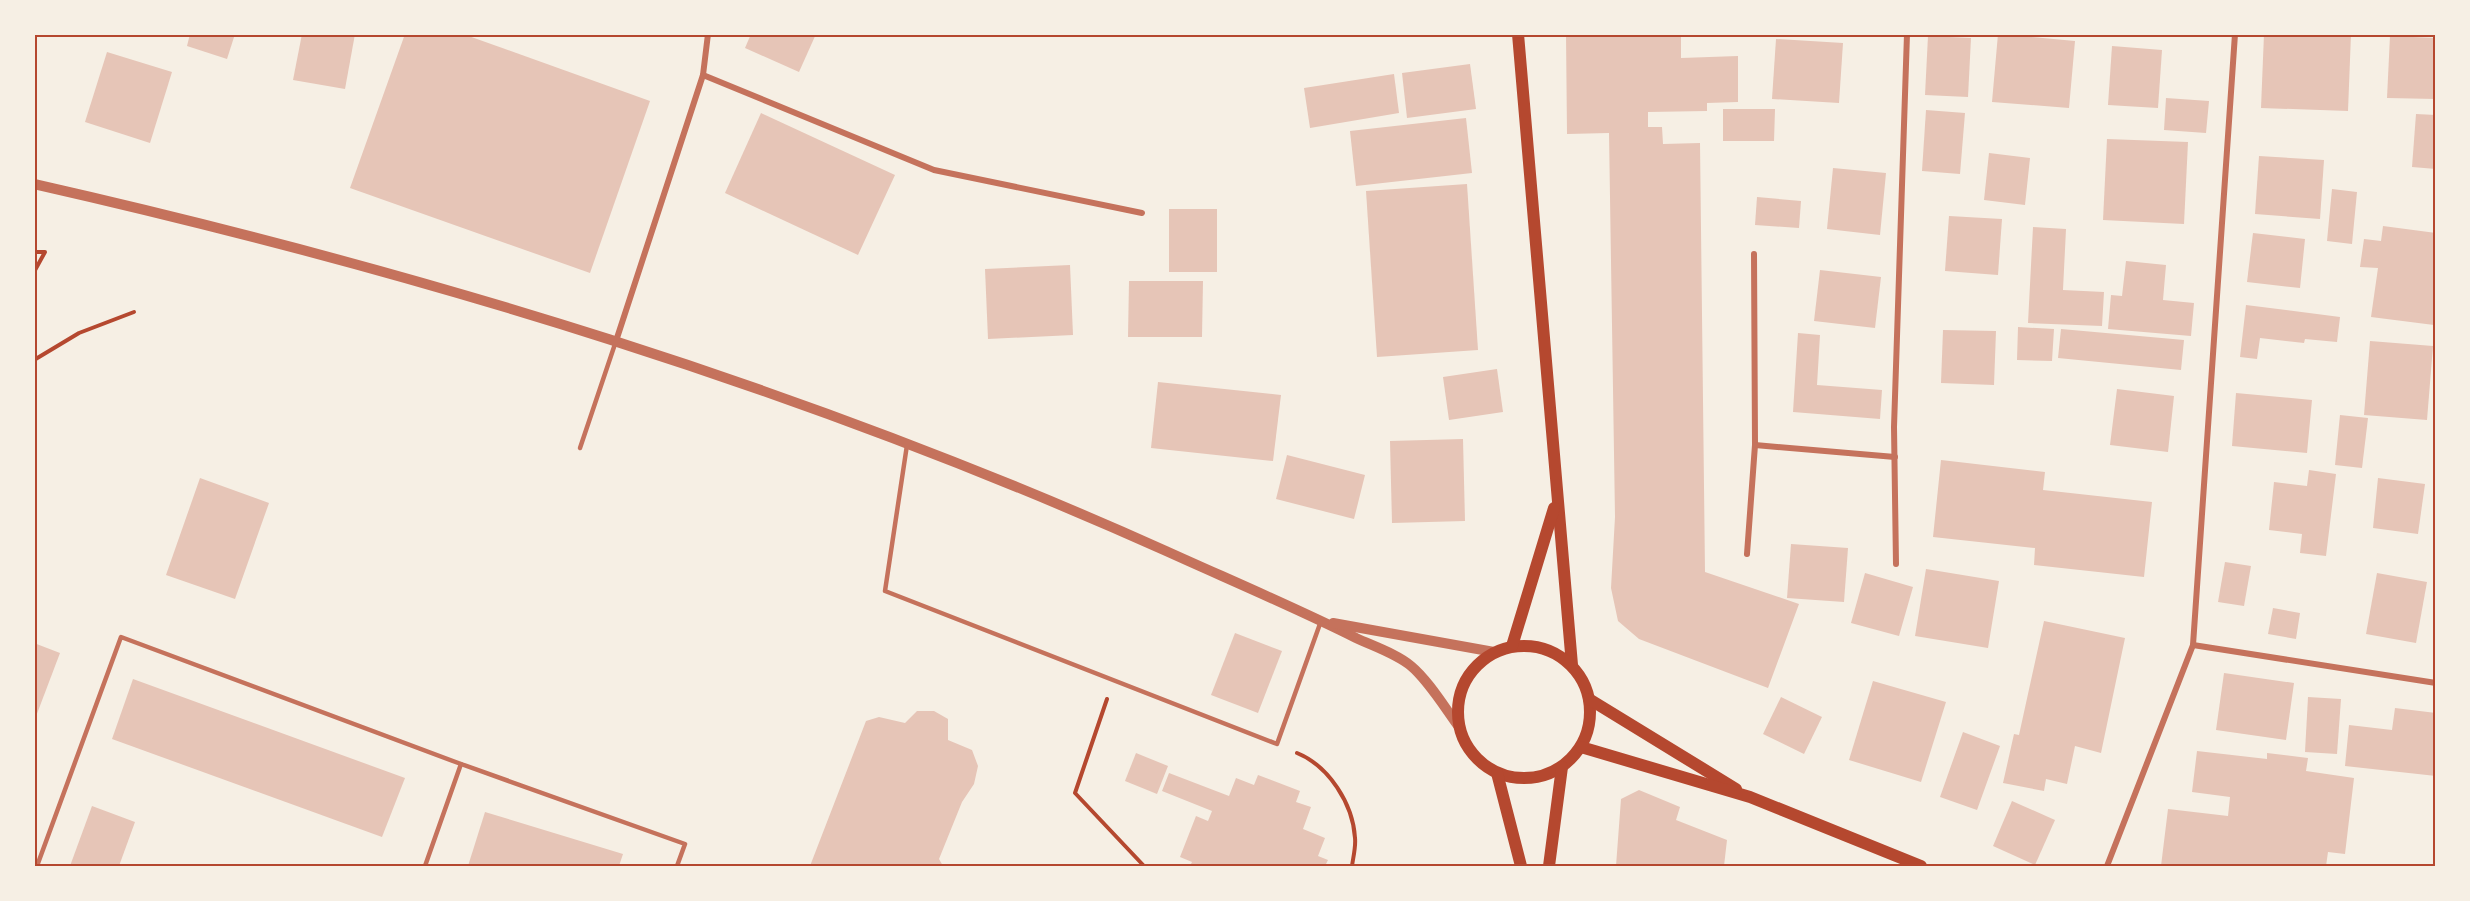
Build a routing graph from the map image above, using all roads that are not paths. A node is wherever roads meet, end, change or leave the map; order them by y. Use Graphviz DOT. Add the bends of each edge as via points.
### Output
graph roads {
  1 [pos="708,34"];
  2 [pos="1518,34"];
  3 [pos="1907,34"];
  4 [pos="2235,34"];
  5 [pos="703,75"];
  6 [pos="34,184"];
  7 [pos="1142,213"];
  8 [pos="1754,254"];
  9 [pos="616,341"];
  10 [pos="908,444"];
  11 [pos="1755,445"];
  12 [pos="580,448"];
  13 [pos="1894,457"];
  14 [pos="1557,501"];
  15 [pos="1747,554"];
  16 [pos="1896,564"];
  17 [pos="1321,621"];
  18 [pos="2193,645"];
  19 [pos="1512,646"];
  20 [pos="1494,652"];
  21 [pos="1572,665"];
  22 [pos="2436,683"];
  23 [pos="1589,699"];
  24 [pos="1459,727"];
  25 [pos="1581,747"];
  26 [pos="461,764"];
  27 [pos="1562,767"];
  28 [pos="1497,773"];
  29 [pos="1750,797"];
  30 [pos="37,867"];
  31 [pos="425,867"];
  32 [pos="677,867"];
  33 [pos="1521,867"];
  34 [pos="1549,867"];
  35 [pos="1921,867"];
  36 [pos="2107,867"];
  1 -- 5 [label="street"];
  2 -- 14 [label="main road"];
  3 -- 13 [label="street"];
  4 -- 18 [label="street"];
  5 -- 7 [label="street" via="934,170"];
  5 -- 9 [label="street"];
  6 -- 9 [label="street" via="379,269"];
  8 -- 11 [label="street"];
  9 -- 10 [label="street"];
  9 -- 12 [label="lane"];
  10 -- 17 [label="street" via="1116,529"];
  10 -- 17 [label="lane" via="885,591 1277,744"];
  11 -- 13 [label="street"];
  11 -- 15 [label="street"];
  13 -- 16 [label="street"];
  14 -- 19 [label="main road"];
  14 -- 21 [label="main road"];
  17 -- 20 [label="street"];
  17 -- 24 [label="street" via="1411,665"];
  18 -- 22 [label="street"];
  18 -- 36 [label="street"];
  19 -- 20 [label="main road"];
  19 -- 21 [label="main road" via="1544,648"];
  20 -- 24 [label="main road" via="1472,671 1459,697"];
  21 -- 23 [label="main road"];
  23 -- 25 [label="main road" via="1590,724"];
  23 -- 29 [label="main road"];
  24 -- 28 [label="main road" via="1469,750"];
  25 -- 27 [label="main road"];
  25 -- 29 [label="main road"];
  26 -- 30 [label="lane" via="121,637"];
  26 -- 31 [label="lane"];
  26 -- 32 [label="lane" via="685,844"];
  27 -- 28 [label="main road" via="1530,778"];
  27 -- 34 [label="main road"];
  28 -- 33 [label="main road"];
  29 -- 35 [label="main road"];
}
